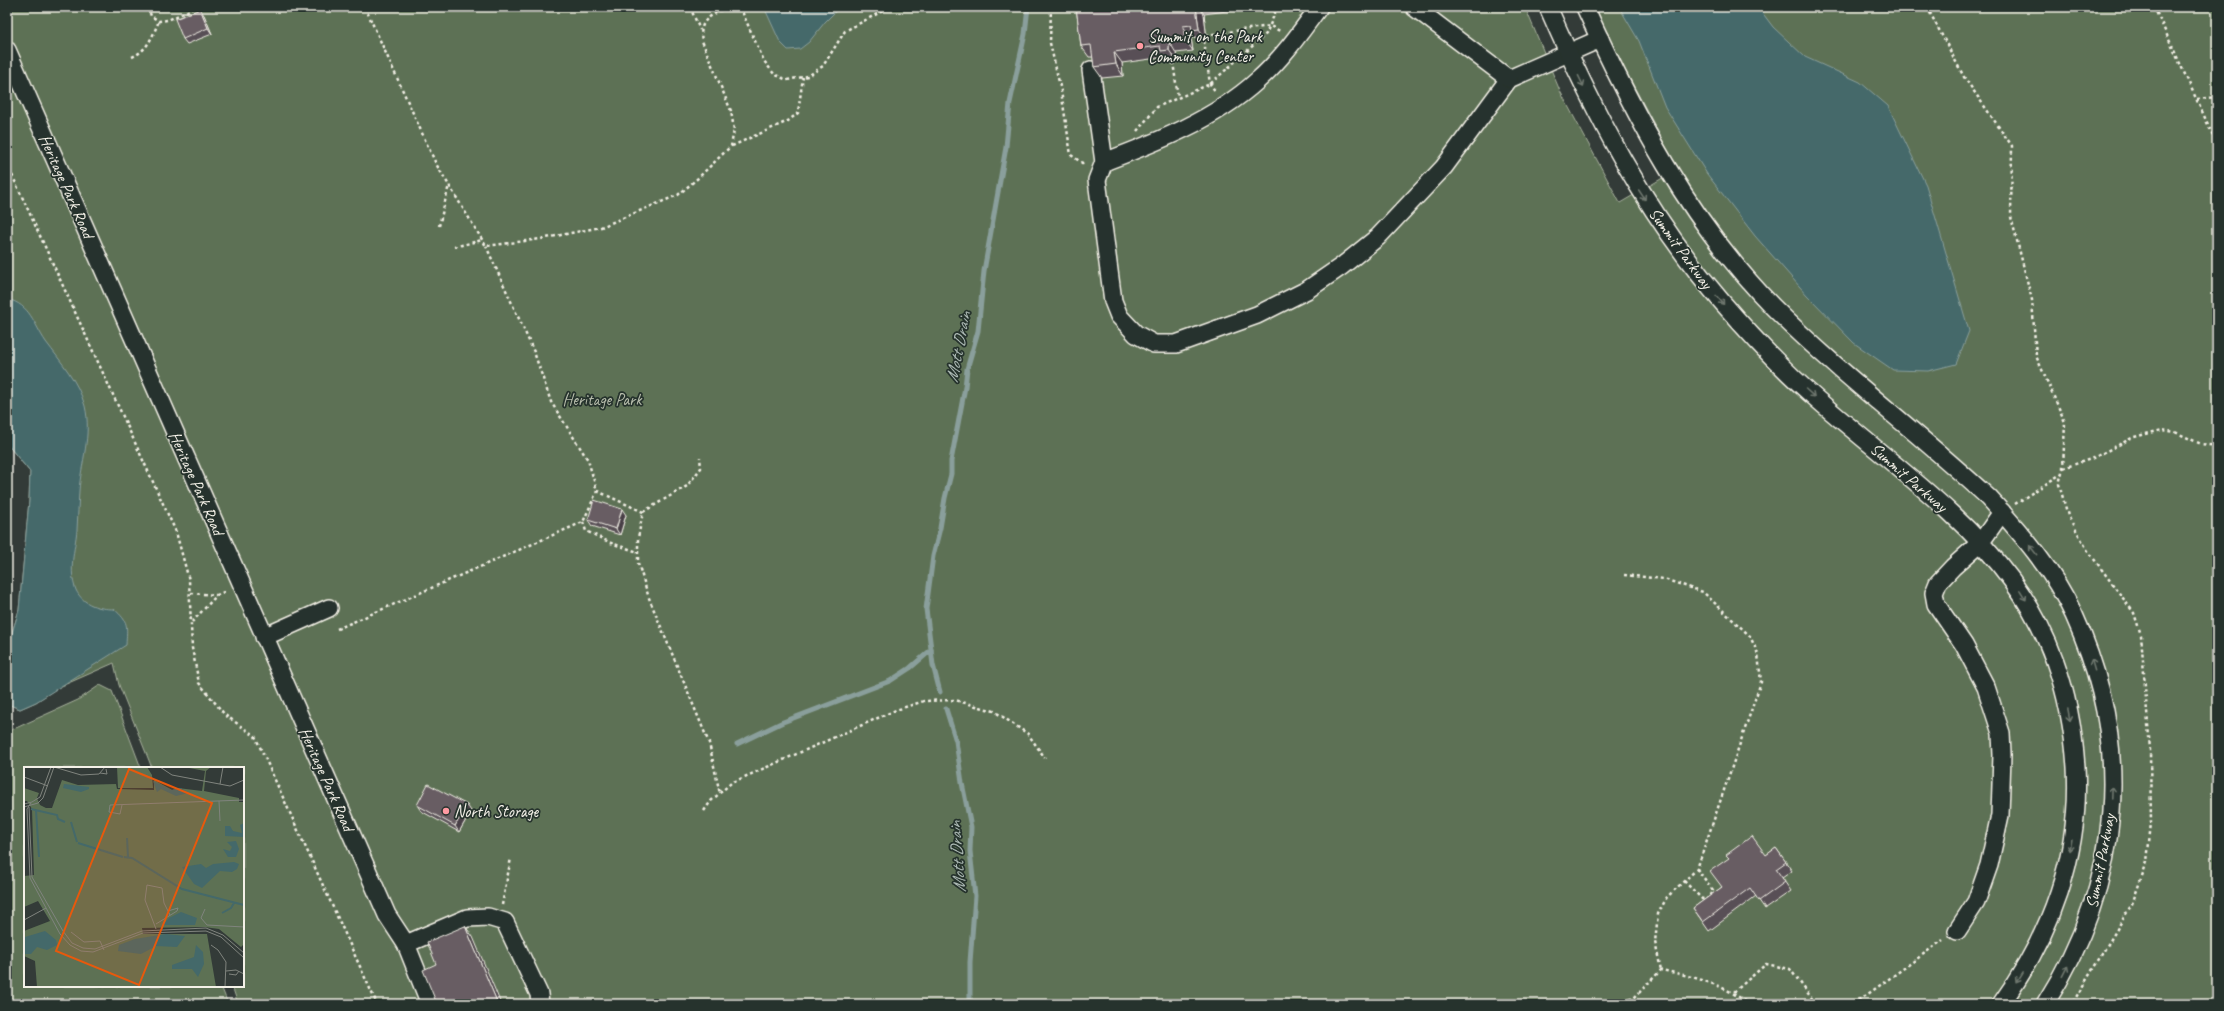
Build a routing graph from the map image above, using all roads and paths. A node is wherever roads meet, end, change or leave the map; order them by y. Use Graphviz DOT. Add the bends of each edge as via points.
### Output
graph roads {
  1 [pos="148,7"];
  2 [pos="196,7"];
  3 [pos="365,7"];
  4 [pos="690,7"];
  5 [pos="727,7"];
  6 [pos="740,7"];
  7 [pos="890,7"];
  8 [pos="1051,7"];
  9 [pos="1274,7"];
  10 [pos="1319,7"];
  11 [pos="1414,7"];
  12 [pos="1548,7"];
  13 [pos="1585,7"];
  14 [pos="1927,7"];
  15 [pos="2154,7"];
  16 [pos="159,21"];
  17 [pos="1270,26"];
  18 [pos="700,30"];
  19 [pos="1206,35"];
  20 [pos="1600,39"];
  21 [pos="1204,41"];
  22 [pos="7,50"];
  23 [pos="1568,53"];
  24 [pos="132,57"];
  25 [pos="1173,62"];
  26 [pos="1091,70"];
  27 [pos="803,77"];
  28 [pos="1509,79"];
  29 [pos="1210,84"];
  30 [pos="1178,97"];
  31 [pos="2217,97"];
  32 [pos="2197,99"];
  33 [pos="1133,136"];
  34 [pos="2217,144"];
  35 [pos="731,146"];
  36 [pos="1103,157"];
  37 [pos="7,164"];
  38 [pos="449,185"];
  39 [pos="440,226"];
  40 [pos="482,240"];
  41 [pos="486,246"];
  42 [pos="454,247"];
  43 [pos="2217,446"];
  44 [pos="700,457"];
  45 [pos="2063,468"];
  46 [pos="2062,474"];
  47 [pos="597,491"];
  48 [pos="643,512"];
  49 [pos="2002,512"];
  50 [pos="583,522"];
  51 [pos="1981,542"];
  52 [pos="638,552"];
  53 [pos="1624,575"];
  54 [pos="242,585"];
  55 [pos="191,593"];
  56 [pos="217,595"];
  57 [pos="329,608"];
  58 [pos="192,622"];
  59 [pos="337,629"];
  60 [pos="264,637"];
  61 [pos="1045,758"];
  62 [pos="720,794"];
  63 [pos="704,811"];
  64 [pos="511,858"];
  65 [pos="1697,869"];
  66 [pos="1684,881"];
  67 [pos="497,919"];
  68 [pos="1957,931"];
  69 [pos="406,944"];
  70 [pos="1661,970"];
  71 [pos="1734,992"];
  72 [pos="377,1004"];
  73 [pos="430,1004"];
  74 [pos="540,1004"];
  75 [pos="1575,1004"];
  76 [pos="1611,1004"];
  77 [pos="1618,1004"];
  78 [pos="1748,1004"];
  79 [pos="1816,1004"];
  80 [pos="1854,1004"];
  81 [pos="2001,1004"];
  82 [pos="2045,1004"];
  83 [pos="2072,1004"];
  1 -- 16 [label="path" via="151,16"];
  2 -- 16 [label="path" via="168,20"];
  3 -- 38 [label="path" via="436,164"];
  4 -- 18 [label="path"];
  5 -- 18 [label="path" via="706,19"];
  6 -- 27 [label="path" via="764,61 774,74 787,80"];
  7 -- 27 [label="path" via="845,31 823,66"];
  8 -- 36 [label="path" via="1050,43 1071,155 1082,163"];
  9 -- 17 [label="path" via="1275,13"];
  10 -- 36 [label="street" via="1289,48 1257,81 1221,109 1158,140"];
  11 -- 28 [label="street"];
  12 -- 23 [label="street, Summit Parkway"];
  13 -- 20 [label="street, Summit Parkway"];
  14 -- 45 [label="path" via="1964,77 2012,146 2011,217 2032,300 2036,356 2065,422"];
  15 -- 32 [label="path"];
  16 -- 24 [label="path" via="142,52"];
  17 -- 19 [label="path"];
  17 -- 29 [label="path" via="1266,34"];
  18 -- 35 [label="path" via="702,41 731,111 734,130"];
  20 -- 23 [label="street"];
  20 -- 49 [label="street, Summit Parkway" via="1666,168 1702,222 1745,276 1810,344 1967,478"];
  21 -- 29 [label="path"];
  22 -- 54 [label="street, Heritage Park Road"];
  23 -- 28 [label="street"];
  23 -- 51 [label="street, Summit Parkway, one-way" via="1607,133 1639,190 1676,245 1720,300 1798,382 1928,491"];
  25 -- 30 [label="path"];
  26 -- 36 [label="street"];
  27 -- 35 [label="path" via="798,113 770,130"];
  28 -- 36 [label="street" via="1444,167 1378,237 1342,266 1307,290 1257,315 1176,344 1154,344 1136,334 1119,316 1113,301 1097,180"];
  29 -- 30 [label="path"];
  30 -- 33 [label="path" via="1157,107"];
  31 -- 32 [label="path"];
  32 -- 34 [label="path"];
  35 -- 41 [label="path" via="678,194 601,227"];
  37 -- 55 [label="path" via="176,532"];
  38 -- 39 [label="path"];
  38 -- 40 [label="path"];
  40 -- 41 [label="path"];
  40 -- 42 [label="path"];
  41 -- 47 [label="path" via="534,352 551,402 588,460"];
  43 -- 45 [label="path" via="2201,444 2175,432 2162,430 2134,437 2091,459"];
  44 -- 48 [label="path" via="701,468 687,486"];
  45 -- 46 [label="path"];
  46 -- 49 [label="path"];
  46 -- 83 [label="path" via="2059,484 2068,516 2088,551 2134,612 2141,635 2150,750 2151,823 2148,862 2132,904"];
  47 -- 48 [label="path"];
  47 -- 50 [label="path"];
  48 -- 52 [label="path"];
  49 -- 51 [label="street"];
  82 -- 49 [label="street, Summit Parkway, one-way" via="2076,950 2100,883 2109,836 2111,747 2101,690 2090,654 2073,614 2044,564"];
  50 -- 52 [label="path" via="586,531"];
  50 -- 59 [label="path"];
  51 -- 68 [label="street" via="1938,583 1934,593 1936,604 1964,645 1986,686 2001,733 2000,815 1989,865 1976,902"];
  51 -- 81 [label="street, Summit Parkway, one-way" via="2021,592 2034,613 2052,653 2065,694 2074,738 2076,781 2071,849 2057,901 2028,964"];
  52 -- 62 [label="path" via="638,563 649,598 709,743"];
  53 -- 65 [label="path" via="1664,579 1703,592 1750,636 1758,654 1761,682"];
  54 -- 56 [label="path"];
  54 -- 60 [label="street, Heritage Park Road"];
  55 -- 56 [label="path"];
  55 -- 58 [label="path"];
  56 -- 58 [label="path"];
  57 -- 60 [label="street"];
  58 -- 72 [label="path" via="192,648 199,683 225,715 256,736"];
  60 -- 69 [label="street, Heritage Park Road" via="387,915"];
  61 -- 62 [label="path" via="1028,734 994,710 955,700 924,701 896,710 731,783"];
  62 -- 63 [label="path"];
  64 -- 67 [label="path"];
  65 -- 66 [label="path"];
  65 -- 66 [label="path" via="1714,890 1710,898 1702,899"];
  66 -- 70 [label="path" via="1667,896 1658,914 1655,942"];
  67 -- 69 [label="street" via="467,918"];
  67 -- 74 [label="street" via="505,922 539,994"];
  68 -- 80 [label="path"];
  69 -- 73 [label="street, Heritage Park Road"];
  70 -- 71 [label="path"];
  70 -- 77 [label="path" via="1634,998"];
  71 -- 78 [label="path"];
  71 -- 79 [label="path" via="1766,964 1790,969"];
  75 -- 76 [label="path"];
}
